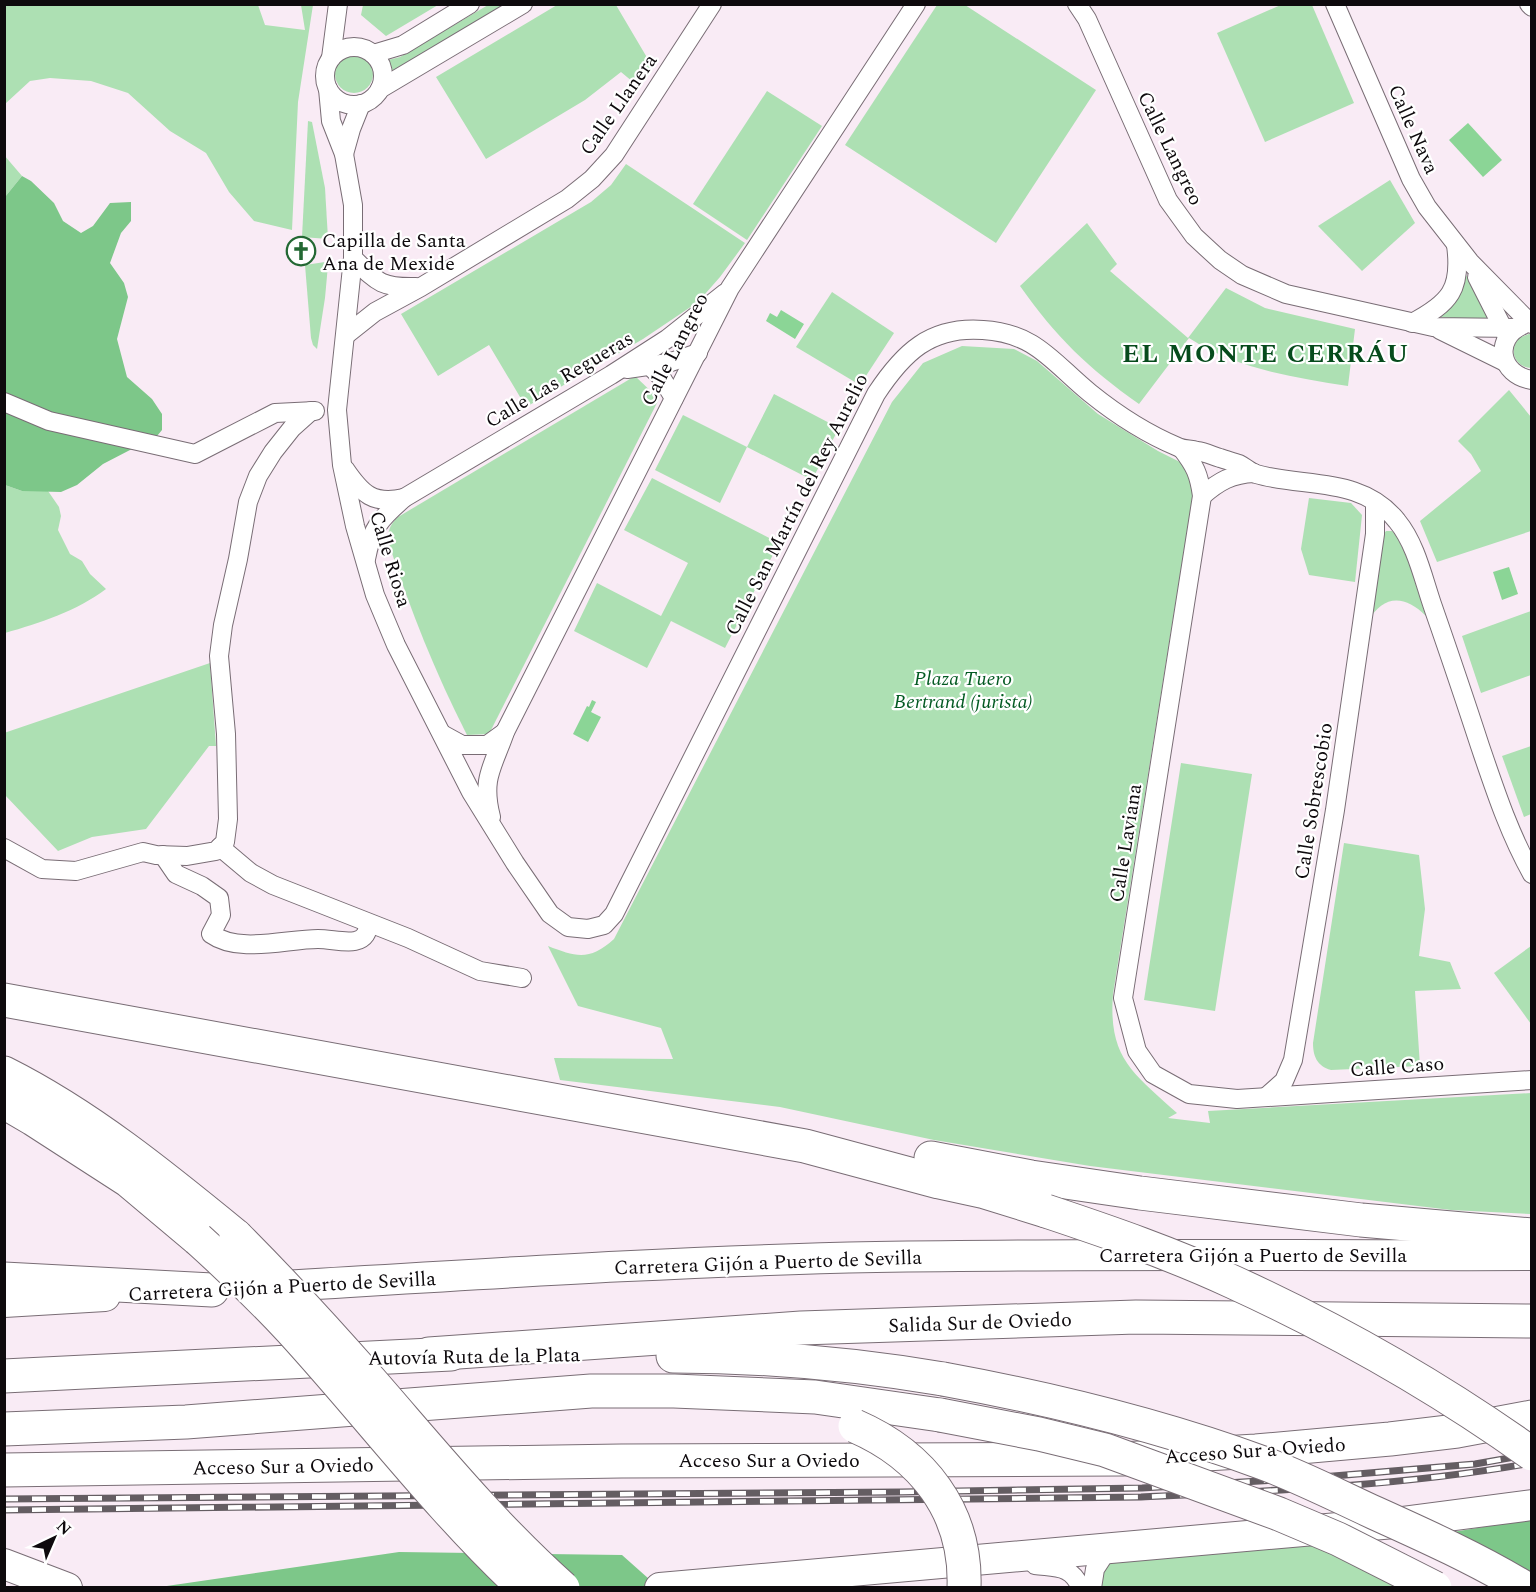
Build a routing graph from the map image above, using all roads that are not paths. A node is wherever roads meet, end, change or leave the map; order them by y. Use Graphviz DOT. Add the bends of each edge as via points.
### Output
graph roads {
  1 [pos="470,4"];
  2 [pos="523,4"];
  3 [pos="712,4"];
  4 [pos="916,4"];
  5 [pos="1077,4"];
  6 [pos="1335,4"];
  7 [pos="338,9"];
  8 [pos="355,47"];
  9 [pos="373,54"];
  10 [pos="331,58"];
  11 [pos="328,89"];
  12 [pos="380,89"];
  13 [pos="361,104"];
  14 [pos="344,154"];
  15 [pos="1455,243"];
  16 [pos="353,258"];
  17 [pos="1470,262"];
  18 [pos="421,287"];
  19 [pos="730,288"];
  20 [pos="1412,323"];
  21 [pos="1433,327"];
  22 [pos="1518,328"];
  23 [pos="346,335"];
  24 [pos="698,353"];
  25 [pos="1506,362"];
  26 [pos="649,365"];
  27 [pos="611,375"];
  28 [pos="1529,383"];
  29 [pos="674,398"];
  30 [pos="4,402"];
  31 [pos="338,410"];
  32 [pos="311,411"];
  33 [pos="1182,449"];
  34 [pos="342,465"];
  35 [pos="1254,473"];
  36 [pos="1202,496"];
  37 [pos="404,498"];
  38 [pos="1375,502"];
  39 [pos="365,563"];
  40 [pos="505,732"];
  41 [pos="442,734"];
  42 [pos="495,830"];
  43 [pos="220,847"];
  44 [pos="4,848"];
  45 [pos="163,855"];
  46 [pos="1532,874"];
  47 [pos="368,924"];
  48 [pos="568,927"];
  49 [pos="522,978"];
  50 [pos="4,1000"];
  51 [pos="4,1073"];
  52 [pos="1532,1080"];
  53 [pos="508,1093"];
  54 [pos="1266,1096"];
  55 [pos="4,1102"];
  56 [pos="1532,1235"];
  57 [pos="1532,1255"];
  58 [pos="4,1279"];
  59 [pos="212,1290"];
  60 [pos="4,1302"];
  61 [pos="1532,1321"];
  62 [pos="429,1354"];
  63 [pos="4,1376"];
  64 [pos="495,1400"];
  65 [pos="1532,1417"];
  66 [pos="4,1429"];
  67 [pos="1532,1454"];
  68 [pos="4,1470"];
  69 [pos="1532,1505"];
  70 [pos="1108,1549"];
  71 [pos="980,1559"];
  72 [pos="4,1564"];
  73 [pos="67,1587"];
  74 [pos="524,1587"];
  75 [pos="563,1587"];
  76 [pos="660,1587"];
  77 [pos="964,1587"];
  78 [pos="1081,1587"];
  79 [pos="1092,1587"];
  80 [pos="1435,1587"];
  81 [pos="1525,1587"];
  1 -- 9 [label="street" via="403,45"];
  2 -- 12 [label="street"];
  3 -- 18 [label="street, Calle Llanera" via="614,155 592,179"];
  4 -- 19 [label="street, Calle Langreo"];
  5 -- 20 [label="street, Calle Langreo" via="1168,200 1201,244 1242,275 1286,294"];
  6 -- 15 [label="street, Calle Nava" via="1411,179"];
  7 -- 8 [label="street"];
  7 -- 10 [label="street"];
  8 -- 9 [label="street"];
  8 -- 10 [label="street" via="342,49"];
  9 -- 12 [label="street" via="382,70"];
  10 -- 11 [label="street" via="325,77"];
  11 -- 13 [label="street" via="343,102"];
  11 -- 14 [label="street, Calle Riosa" via="331,122"];
  12 -- 13 [label="street"];
  13 -- 14 [label="street, Calle Riosa"];
  14 -- 16 [label="street, Calle Riosa" via="353,205"];
  15 -- 17 [label="street, Calle Nava"];
  15 -- 20 [label="street" via="1459,268 1450,294"];
  16 -- 18 [label="street" via="373,278 393,288"];
  16 -- 23 [label="street, Calle Riosa"];
  17 -- 22 [label="street, Calle Nava"];
  17 -- 22 [label="street, Calle Nava"];
  18 -- 23 [label="street, Calle Llanera" via="375,312"];
  19 -- 24 [label="street, Calle Langreo"];
  19 -- 27 [label="street, Calle Las Regueras" via="667,339"];
  20 -- 21 [label="street, Calle Langreo"];
  21 -- 22 [label="street, Calle Langreo"];
  21 -- 25 [label="street, Calle Langreo"];
  22 -- 25 [label="street" via="1504,345"];
  23 -- 31 [label="street, Calle Riosa"];
  24 -- 26 [label="street"];
  24 -- 29 [label="street, Calle Langreo"];
  25 -- 28 [label="street, Calle Langreo"];
  26 -- 27 [label="street"];
  26 -- 29 [label="street"];
  27 -- 37 [label="street, Calle Las Regueras"];
  29 -- 40 [label="street, Calle Langreo"];
  30 -- 32 [label="street" via="49,421 195,454 275,413"];
  31 -- 32 [label="street"];
  31 -- 34 [label="street, Calle Riosa"];
  32 -- 43 [label="street" via="273,452 248,502 219,656 228,819 225,842"];
  33 -- 35 [label="street, Calle San Martín del Rey Aurelio" via="1241,465"];
  33 -- 36 [label="street, Calle Laviana" via="1196,467"];
  33 -- 48 [label="street, Calle San Martín del Rey Aurelio" via="1115,411 1018,335 981,329 959,331 926,341 907,353 876,394 614,914 604,925 588,929"];
  34 -- 37 [label="street, Calle Las Regueras" via="356,485 375,500"];
  34 -- 39 [label="street, Calle Riosa"];
  35 -- 36 [label="street" via="1226,478"];
  35 -- 38 [label="street, Calle San Martín del Rey Aurelio" via="1347,488"];
  36 -- 54 [label="street, Calle Laviana" via="1123,998 1137,1051 1153,1074 1189,1094 1237,1099"];
  37 -- 39 [label="street, Calle Las Regueras" via="376,525"];
  38 -- 46 [label="street, Calle San Martín del Rey Aurelio" via="1396,520 1409,540 1504,817"];
  38 -- 54 [label="street, Calle Sobrescobio" via="1375,534 1335,810 1293,1060 1284,1081"];
  39 -- 41 [label="street, Calle Riosa" via="396,645"];
  40 -- 41 [label="street" via="487,745 462,745"];
  40 -- 42 [label="street, Calle Langreo" via="486,779"];
  41 -- 42 [label="street, Calle Riosa"];
  42 -- 48 [label="street, Calle Riosa" via="550,915"];
  43 -- 45 [label="street" via="187,856"];
  43 -- 47 [label="street" via="251,873 273,885"];
  44 -- 45 [label="street" via="42,868 76,871 143,852"];
  45 -- 47 [label="street" via="176,874 219,898 221,915 212,934 222,942 271,945 319,939 355,941 363,938"];
  47 -- 49 [label="street" via="480,971"];
  50 -- 53 [label="highway"];
  51 -- 75 [label="highway, bridge" via="93,1126 236,1236 299,1300 486,1512"];
  52 -- 54 [label="street, Calle Caso"];
  53 -- 56 [label="highway" via="721,1118 1031,1177 1361,1220"];
  53 -- 67 [label="highway, bridge" via="805,1146 985,1192 1115,1234 1303,1315 1445,1395"];
  55 -- 74 [label="highway, bridge" via="129,1181 244,1281 452,1514"];
  57 -- 59 [label="highway, Carretera Gijón a Puerto de Sevilla" via="873,1257"];
  58 -- 59 [label="highway"];
  59 -- 60 [label="highway, Carretera Gijón a Puerto de Sevilla"];
  61 -- 62 [label="highway, Salida Sur de Oviedo" via="1136,1317 801,1328"];
  62 -- 63 [label="highway, Autovía Ruta de la Plata"];
  62 -- 81 [label="highway, Autovía Ruta de la Plata, bridge" via="688,1356 825,1363 1020,1393 1118,1416 1265,1464 1444,1544"];
  64 -- 66 [label="highway, Autovía Ruta de la Plata" via="186,1422"];
  64 -- 77 [label="highway, bridge" via="770,1409 811,1414 855,1426 904,1455 944,1500 958,1535"];
  64 -- 80 [label="highway, Autovía Ruta de la Plata, bridge" via="591,1391 815,1397 1040,1434 1105,1450 1279,1514"];
  65 -- 68 [label="highway, Acceso Sur a Oviedo" via="1390,1439 1122,1459"];
  69 -- 70 [label="highway" via="1394,1523"];
  70 -- 71 [label="highway"];
  70 -- 79 [label="street" via="1095,1569"];
  71 -- 76 [label="highway"];
  71 -- 78 [label="street" via="1064,1568"];
  72 -- 73 [label="highway"];
}
